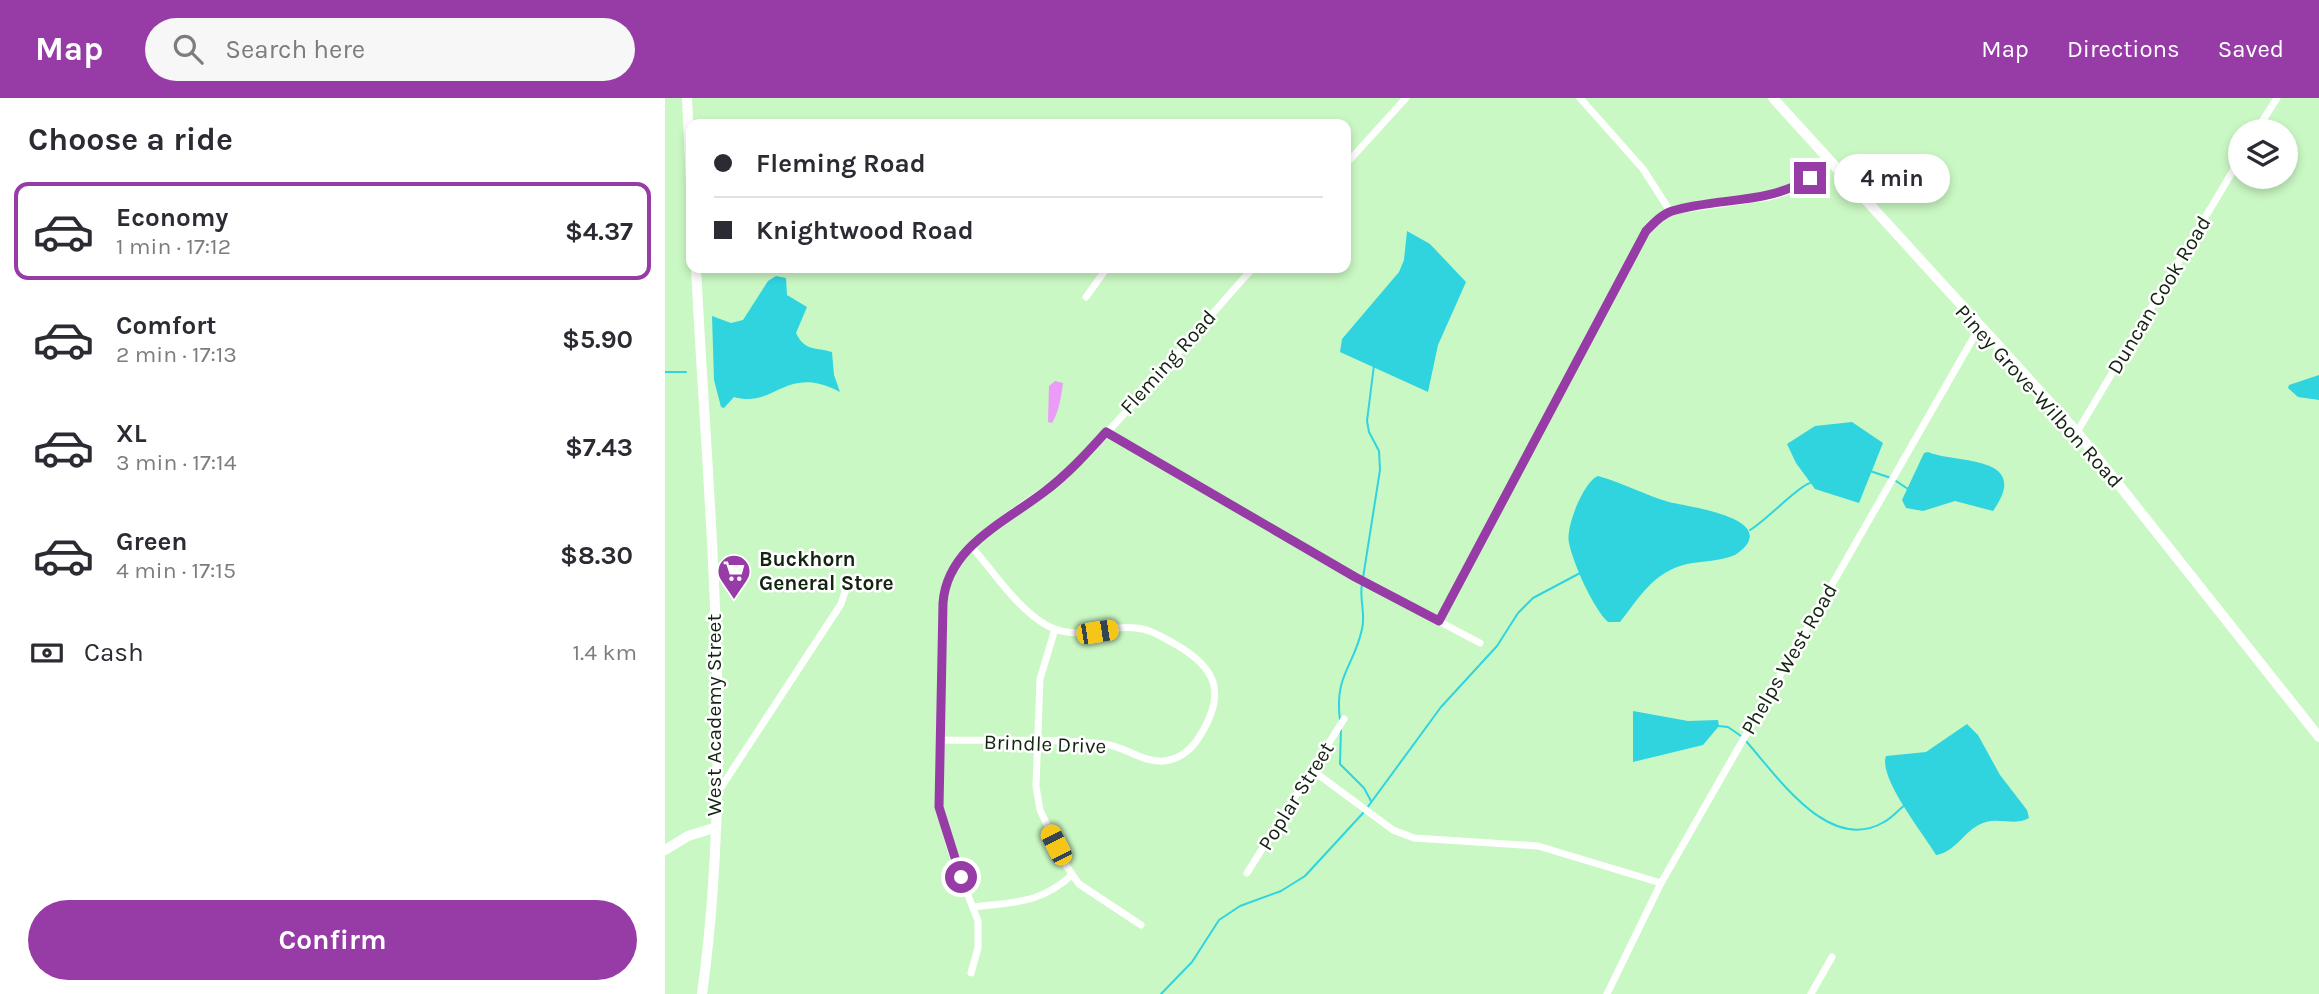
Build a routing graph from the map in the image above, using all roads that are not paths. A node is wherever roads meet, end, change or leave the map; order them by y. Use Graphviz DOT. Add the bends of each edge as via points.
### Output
graph roads {
  1 [pos="687,98"];
  2 [pos="1406,98"];
  3 [pos="1580,98"];
  4 [pos="1773,98"];
  5 [pos="2277,98"];
  6 [pos="688,119"];
  7 [pos="2264,119"];
  8 [pos="1351,158"];
  9 [pos="1829,162"];
  10 [pos="2228,179"];
  11 [pos="1670,211"];
  12 [pos="696,273"];
  13 [pos="1103,273"];
  14 [pos="1249,273"];
  15 [pos="1086,297"];
  16 [pos="1979,328"];
  17 [pos="1106,432"];
  18 [pos="2077,432"];
  19 [pos="971,546"];
  20 [pos="849,579"];
  21 [pos="1439,621"];
  22 [pos="1055,629"];
  23 [pos="1480,642"];
  24 [pos="1344,719"];
  25 [pos="2319,737"];
  26 [pos="940,740"];
  27 [pos="1038,742"];
  28 [pos="1312,770"];
  29 [pos="718,793"];
  30 [pos="714,828"];
  31 [pos="665,850"];
  32 [pos="1247,873"];
  33 [pos="1072,876"];
  34 [pos="1661,883"];
  35 [pos="974,907"];
  36 [pos="1141,925"];
  37 [pos="1832,957"];
  38 [pos="971,973"];
  39 [pos="702,994"];
  40 [pos="1607,994"];
  41 [pos="1811,994"];
  1 -- 6 [label="street"];
  2 -- 8 [label="street"];
  3 -- 11 [label="street" via="1643,169"];
  4 -- 9 [label="street, Piney Grove-Wilbon Road"];
  5 -- 7 [label="street"];
  9 -- 11 [label="street" via="1780,194"];
  9 -- 16 [label="street, Piney Grove-Wilbon Road"];
  10 -- 18 [label="street, Duncan Cook Road"];
  11 -- 21 [label="street" via="1646,231 1634,250"];
  12 -- 29 [label="street, West Academy Street"];
  13 -- 15 [label="street"];
  14 -- 17 [label="street, Fleming Road"];
  16 -- 18 [label="street, Piney Grove-Wilbon Road"];
  16 -- 34 [label="street, Phelps West Road"];
  17 -- 19 [label="street, Fleming Road" via="1045,492"];
  17 -- 21 [label="street"];
  18 -- 25 [label="street, Piney Grove-Wilbon Road"];
  19 -- 22 [label="street, Brindle Drive" via="1028,610"];
  19 -- 26 [label="street, Fleming Road" via="951,571 944,592"];
  20 -- 29 [label="street" via="841,604"];
  21 -- 23 [label="street"];
  22 -- 27 [label="street" via="1041,669"];
  22 -- 27 [label="street, Brindle Drive" via="1080,634 1137,628 1158,635 1196,656 1208,669 1215,705 1196,743 1165,761 1144,759 1110,744"];
  24 -- 28 [label="street, Poplar Street"];
  26 -- 27 [label="street, Brindle Drive"];
  26 -- 35 [label="street, Fleming Road" via="941,818"];
  27 -- 33 [label="street" via="1039,810"];
  28 -- 32 [label="street, Poplar Street"];
  28 -- 34 [label="street" via="1394,830 1414,838 1538,846"];
  29 -- 30 [label="street, West Academy Street"];
  30 -- 31 [label="street"];
  30 -- 39 [label="street, West Academy Street"];
  33 -- 35 [label="street" via="1037,899"];
  33 -- 36 [label="street"];
  34 -- 40 [label="street, Phelps West Road"];
  35 -- 38 [label="street, Fleming Road" via="979,935"];
  37 -- 41 [label="street"];
}
